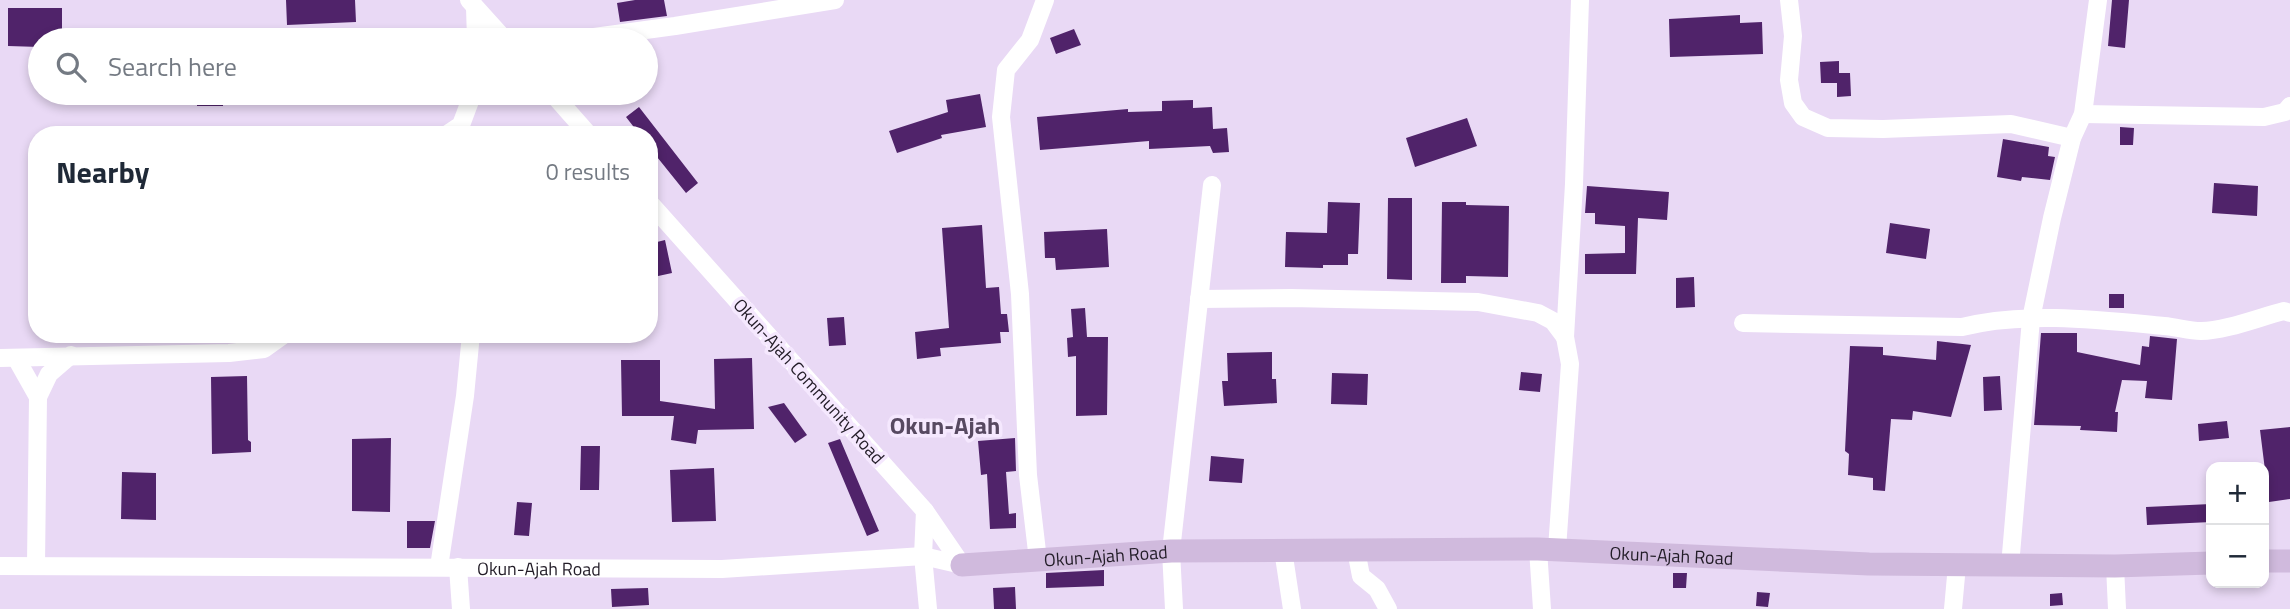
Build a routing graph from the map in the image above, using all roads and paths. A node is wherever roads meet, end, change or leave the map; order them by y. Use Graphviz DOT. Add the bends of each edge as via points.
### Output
graph roads {
  1 [pos="835,0"];
  2 [pos="1045,0"];
  3 [pos="1580,0"];
  4 [pos="1789,0"];
  5 [pos="2098,0"];
  6 [pos="472,4"];
  7 [pos="475,28"];
  8 [pos="494,28"];
  9 [pos="658,28"];
  10 [pos="468,105"];
  11 [pos="563,105"];
  12 [pos="2290,106"];
  13 [pos="2083,114"];
  14 [pos="460,126"];
  15 [pos="581,126"];
  16 [pos="2072,138"];
  17 [pos="1212,185"];
  18 [pos="658,211"];
  19 [pos="1199,299"];
  20 [pos="2290,313"];
  21 [pos="2031,319"];
  22 [pos="1743,323"];
  23 [pos="1565,337"];
  24 [pos="272,343"];
  25 [pos="470,343"];
  26 [pos="71,355"];
  27 [pos="8,358"];
  28 [pos="38,397"];
  29 [pos="925,511"];
  30 [pos="1547,549"];
  31 [pos="1283,550"];
  32 [pos="1356,550"];
  33 [pos="1171,551"];
  34 [pos="923,556"];
  35 [pos="1038,560"];
  36 [pos="2269,561"];
  37 [pos="2290,561"];
  38 [pos="2206,563"];
  39 [pos="36,565"];
  40 [pos="962,565"];
  41 [pos="1957,565"];
  42 [pos="0,566"];
  43 [pos="439,566"];
  44 [pos="2010,566"];
  45 [pos="2115,566"];
  46 [pos="457,567"];
  47 [pos="461,609"];
  48 [pos="928,609"];
  49 [pos="1174,609"];
  50 [pos="1292,609"];
  51 [pos="1388,609"];
  52 [pos="1542,609"];
  53 [pos="1953,609"];
  54 [pos="2117,609"];
  1 -- 9 [label="street"];
  2 -- 35 [label="street" via="1030,40 1006,70 1001,117 1020,294 1028,475"];
  3 -- 23 [label="street"];
  4 -- 16 [label="street" via="1793,36 1789,80 1793,103 1803,117 1828,128 2011,124"];
  5 -- 13 [label="street"];
  6 -- 7 [label="street"];
  6 -- 8 [label="street"];
  10 -- 14 [label="street"];
  11 -- 15 [label="street"];
  12 -- 13 [label="street" via="2285,112 2264,117"];
  13 -- 16 [label="street"];
  16 -- 21 [label="street"];
  17 -- 19 [label="street"];
  18 -- 29 [label="street, Okun-Ajah Community Road"];
  19 -- 23 [label="street" via="1478,302 1538,313 1553,321"];
  19 -- 33 [label="street"];
  20 -- 21 [label="street" via="2198,331"];
  21 -- 22 [label="street" via="1988,320 1962,327"];
  21 -- 44 [label="street"];
  23 -- 30 [label="street" via="1570,364"];
  24 -- 26 [label="street" via="264,349 229,353"];
  25 -- 43 [label="street"];
  26 -- 27 [label="street"];
  26 -- 28 [label="street" via="49,374"];
  27 -- 28 [label="street"];
  28 -- 39 [label="street"];
  29 -- 34 [label="street"];
  29 -- 40 [label="street, Okun-Ajah Community Road"];
  30 -- 32 [label="main road, Okun-Ajah Road"];
  30 -- 41 [label="main road, Okun-Ajah Road"];
  30 -- 52 [label="street"];
  31 -- 32 [label="main road, Okun-Ajah Road"];
  31 -- 33 [label="main road, Okun-Ajah Road"];
  31 -- 50 [label="street"];
  32 -- 51 [label="street" via="1361,576 1377,589"];
  33 -- 35 [label="main road, Okun-Ajah Road"];
  33 -- 49 [label="street"];
  34 -- 40 [label="street, Okun-Ajah Road"];
  34 -- 46 [label="street, Okun-Ajah Road" via="722,569"];
  34 -- 48 [label="street"];
  35 -- 40 [label="main road, Okun-Ajah Road"];
  36 -- 37 [label="main road"];
  38 -- 45 [label="main road, Okun-Ajah Road"];
  39 -- 42 [label="street, Okun-Ajah Road"];
  39 -- 43 [label="street, Okun-Ajah Road"];
  41 -- 44 [label="main road, Okun-Ajah Road"];
  41 -- 53 [label="street"];
  43 -- 46 [label="street, Okun-Ajah Road"];
  44 -- 45 [label="main road, Okun-Ajah Road"];
  45 -- 54 [label="street"];
  46 -- 47 [label="street"];
}
